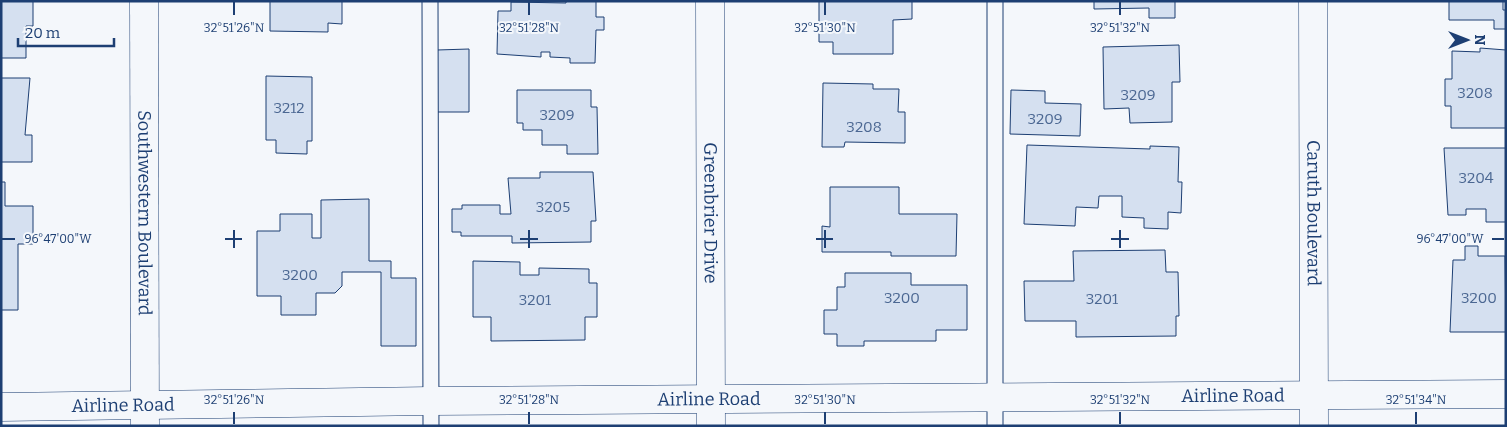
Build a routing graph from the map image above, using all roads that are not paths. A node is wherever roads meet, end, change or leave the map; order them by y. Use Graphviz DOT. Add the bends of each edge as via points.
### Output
graph roads {
  1 [pos="144,1"];
  2 [pos="430,1"];
  3 [pos="710,1"];
  4 [pos="995,1"];
  5 [pos="1313,1"];
  6 [pos="1506,394"];
  7 [pos="1314,395"];
  8 [pos="995,397"];
  9 [pos="710,399"];
  10 [pos="1,407"];
  11 [pos="431,413"];
  12 [pos="145,415"];
  13 [pos="711,426"];
  14 [pos="996,426"];
  15 [pos="1314,426"];
  1 -- 12 [label="street, Southwestern Boulevard"];
  2 -- 11 [label="lane"];
  3 -- 9 [label="street, Greenbrier Drive"];
  4 -- 8 [label="lane"];
  5 -- 7 [label="street, Caruth Boulevard"];
  6 -- 7 [label="street, Airline Road"];
  7 -- 8 [label="street, Airline Road"];
  7 -- 15 [label="street, Caruth Boulevard"];
  8 -- 9 [label="street, Airline Road"];
  8 -- 14 [label="lane"];
  9 -- 11 [label="street, Airline Road"];
  9 -- 13 [label="street, Greenbrier Drive"];
  10 -- 12 [label="street, Airline Road"];
  11 -- 12 [label="street, Airline Road"];
}
